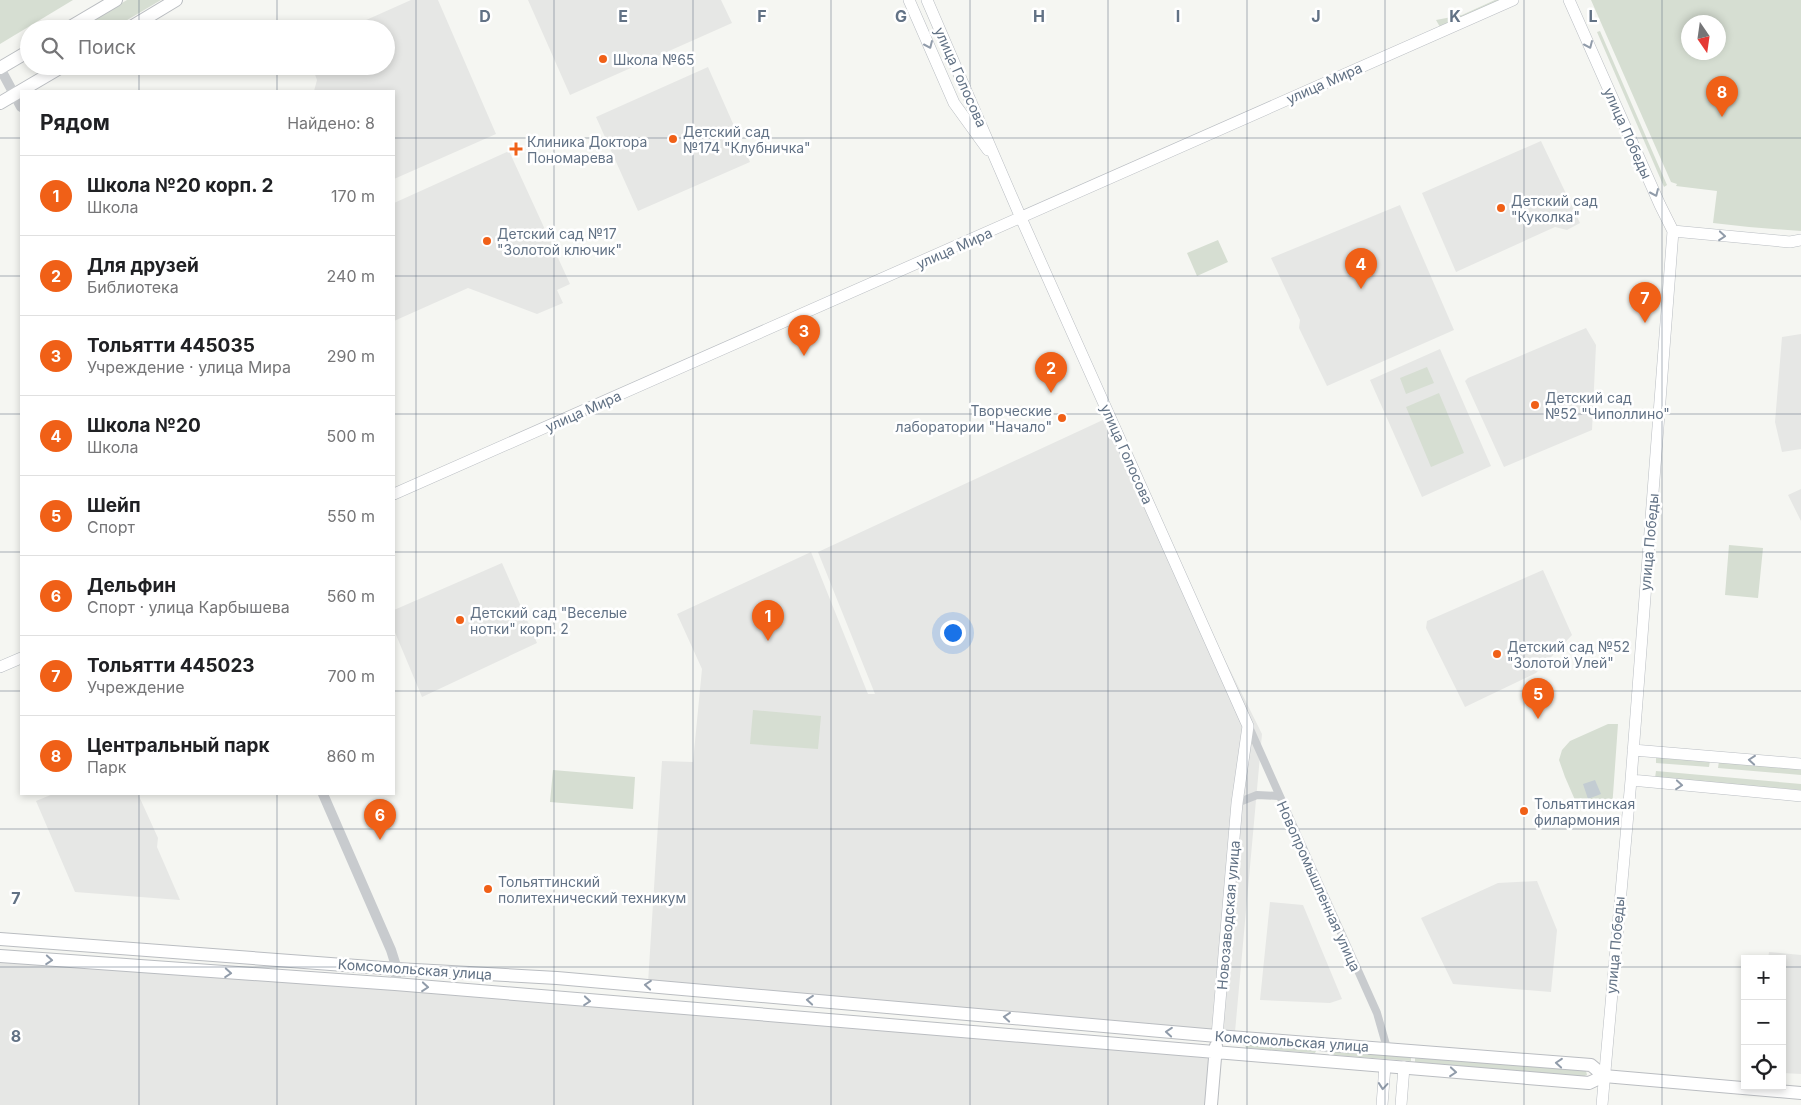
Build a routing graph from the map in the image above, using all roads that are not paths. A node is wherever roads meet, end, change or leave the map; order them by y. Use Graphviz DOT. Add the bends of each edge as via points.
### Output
graph roads {
  1 [pos="116,0"];
  2 [pos="176,0"];
  3 [pos="909,0"];
  4 [pos="927,0"];
  5 [pos="1513,0"];
  6 [pos="1569,0"];
  7 [pos="82,20"];
  8 [pos="143,20"];
  9 [pos="20,56"];
  10 [pos="0,68"];
  11 [pos="48,75"];
  12 [pos="22,90"];
  13 [pos="20,91"];
  14 [pos="15,94"];
  15 [pos="970,97"];
  16 [pos="0,102"];
  17 [pos="954,103"];
  18 [pos="20,106"];
  19 [pos="1007,183"];
  20 [pos="1021,218"];
  21 [pos="1673,231"];
  22 [pos="1801,240"];
  23 [pos="395,494"];
  24 [pos="20,658"];
  25 [pos="0,667"];
  26 [pos="1248,726"];
  27 [pos="1633,750"];
  28 [pos="1801,764"];
  29 [pos="1631,780"];
  30 [pos="324,795"];
  31 [pos="1278,796"];
  32 [pos="1801,796"];
  33 [pos="1237,803"];
  34 [pos="0,939"];
  35 [pos="199,954"];
  36 [pos="0,956"];
  37 [pos="397,969"];
  38 [pos="197,971"];
  39 [pos="395,984"];
  40 [pos="830,1002"];
  41 [pos="977,1015"];
  42 [pos="828,1021"];
  43 [pos="976,1033"];
  44 [pos="1217,1036"];
  45 [pos="1324,1044"];
  46 [pos="1387,1048"];
  47 [pos="1216,1053"];
  48 [pos="1323,1061"];
  49 [pos="1385,1066"];
  50 [pos="1404,1067"];
  51 [pos="1604,1076"];
  52 [pos="1801,1093"];
  53 [pos="1211,1105"];
  54 [pos="1382,1105"];
  55 [pos="1401,1105"];
  56 [pos="1602,1105"];
  1 -- 7 [label="main road"];
  2 -- 8 [label="main road"];
  3 -- 17 [label="main road, улица Голосова, one-way"];
  4 -- 15 [label="main road, улица Голосова"];
  5 -- 20 [label="main road, улица Мира"];
  6 -- 21 [label="main road, улица Победы, one-way"];
  9 -- 10 [label="main road"];
  10 -- 14 [label="street"];
  11 -- 12 [label="main road"];
  13 -- 14 [label="main road"];
  14 -- 16 [label="main road"];
  14 -- 18 [label="street"];
  15 -- 17 [label="main road" via="961,104"];
  15 -- 19 [label="main road, улица Голосова"];
  17 -- 19 [label="main road, улица Голосова"];
  19 -- 20 [label="main road, улица Голосова"];
  20 -- 23 [label="main road, улица Мира"];
  20 -- 26 [label="main road, улица Голосова"];
  21 -- 22 [label="main road, one-way" via="1790,242"];
  21 -- 27 [label="main road, улица Победы"];
  24 -- 25 [label="main road"];
  26 -- 31 [label="street, Новопромышленная улица"];
  26 -- 33 [label="main road, Новозаводская улица"];
  28 -- 27 [label="main road, one-way"];
  27 -- 29 [label="main road, улица Победы"];
  29 -- 32 [label="main road, one-way"];
  29 -- 51 [label="main road, улица Победы"];
  30 -- 37 [label="street"];
  31 -- 33 [label="street" via="1257,795"];
  31 -- 46 [label="street, Новопромышленная улица" via="1377,1013"];
  33 -- 44 [label="main road, Новозаводская улица"];
  34 -- 35 [label="main road, Комсомольская улица"];
  35 -- 37 [label="main road, Комсомольская улица"];
  35 -- 38 [label="main road"];
  36 -- 38 [label="main road, Комсомольская улица, one-way"];
  37 -- 39 [label="street"];
  40 -- 37 [label="main road, Комсомольская улица, one-way" via="577,980"];
  38 -- 39 [label="main road, Комсомольская улица, one-way"];
  39 -- 42 [label="main road, Комсомольская улица, one-way"];
  40 -- 41 [label="main road, Комсомольская улица"];
  40 -- 42 [label="main road"];
  41 -- 43 [label="main road"];
  44 -- 41 [label="main road, Комсомольская улица, one-way"];
  42 -- 43 [label="main road, Комсомольская улица"];
  43 -- 47 [label="main road, Комсомольская улица"];
  44 -- 45 [label="main road, Комсомольская улица"];
  44 -- 47 [label="main road, Новозаводская улица"];
  45 -- 46 [label="main road, Комсомольская улица"];
  45 -- 48 [label="main road"];
  51 -- 46 [label="main road, Комсомольская улица, one-way" via="1591,1066"];
  47 -- 48 [label="main road, Комсомольская улица"];
  47 -- 53 [label="main road, Новозаводская улица"];
  48 -- 49 [label="main road, Комсомольская улица"];
  49 -- 50 [label="main road, Комсомольская улица"];
  49 -- 54 [label="main road, one-way"];
  50 -- 51 [label="main road, Комсомольская улица, one-way" via="1589,1084"];
  50 -- 55 [label="main road"];
  51 -- 52 [label="main road, Комсомольская улица"];
  51 -- 56 [label="main road, улица Победы"];
}
